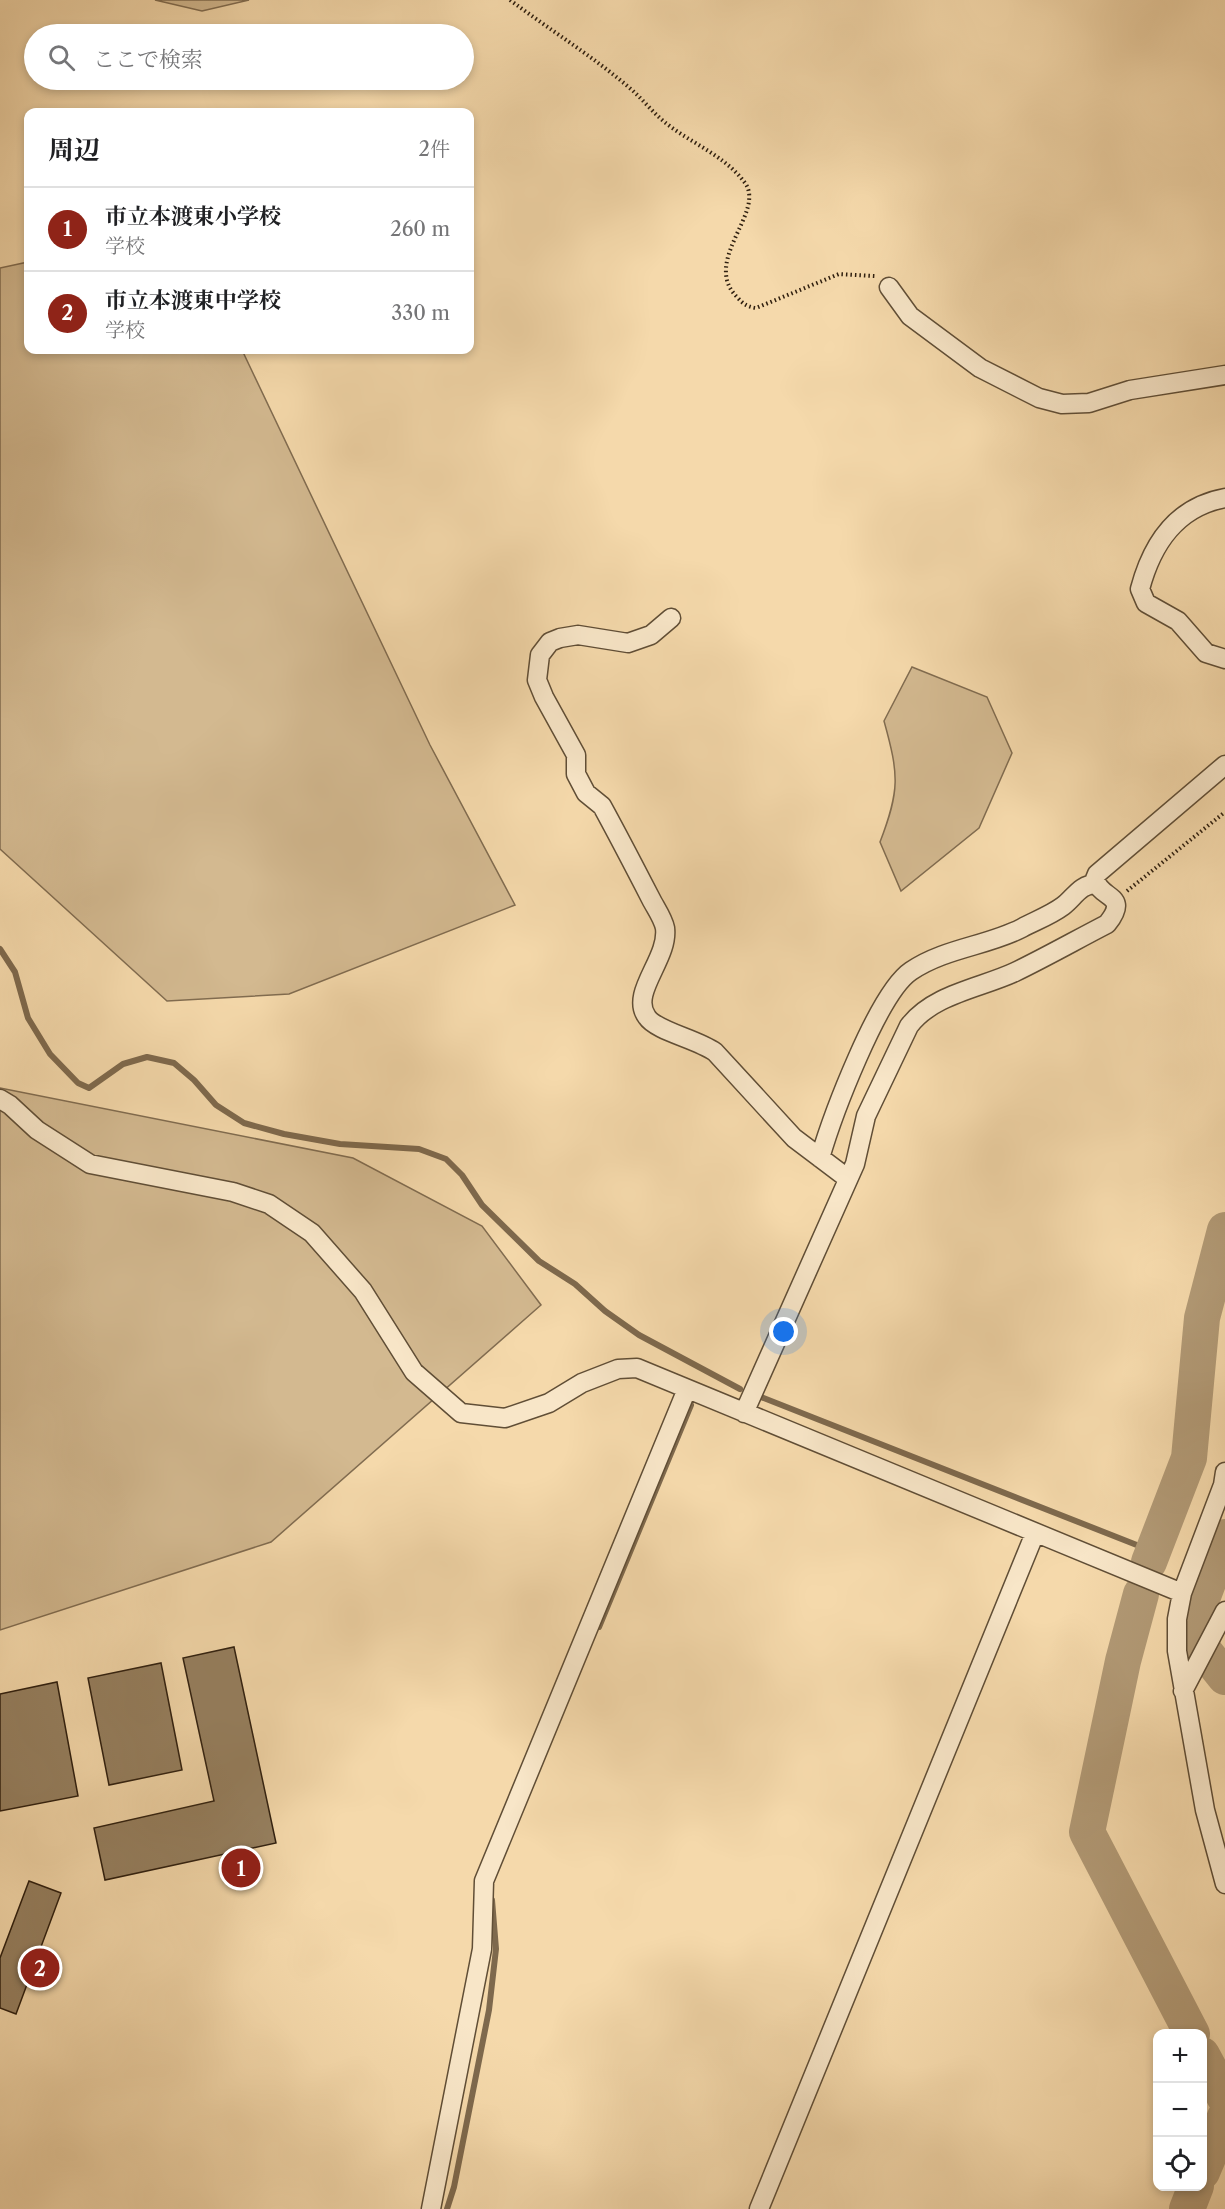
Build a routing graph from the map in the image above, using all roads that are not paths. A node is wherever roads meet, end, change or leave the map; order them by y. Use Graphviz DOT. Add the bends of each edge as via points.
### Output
graph roads {
  1 [pos="889,287"];
  2 [pos="1225,375"];
  3 [pos="1225,498"];
  4 [pos="671,618"];
  5 [pos="1225,659"];
  6 [pos="1225,765"];
  7 [pos="1095,884"];
  8 [pos="0,1099"];
  9 [pos="820,1158"];
  10 [pos="848,1178"];
  11 [pos="687,1389"];
  12 [pos="744,1413"];
  13 [pos="1225,1472"];
  14 [pos="1035,1533"];
  15 [pos="1182,1593"];
  16 [pos="1225,1611"];
  17 [pos="1183,1691"];
  18 [pos="1225,1884"];
  19 [pos="431,2209"];
  20 [pos="759,2209"];
  1 -- 2 [label="street" via="910,316 980,368 1039,398 1062,404 1089,403 1130,390"];
  3 -- 5 [label="street" via="1197,506 1166,532 1148,561 1140,589 1146,603 1178,621 1206,653"];
  4 -- 9 [label="street" via="651,635 628,642 578,635 550,642 540,655 537,680 576,755 576,774 586,793 602,806 665,926 661,958 641,999 642,1010 659,1028 701,1042 715,1052 794,1138"];
  6 -- 7 [label="street" via="1103,867"];
  7 -- 9 [label="street" via="1085,885 1062,907 1016,931 934,958 910,971 880,1009"];
  7 -- 10 [label="street" via="1116,902 1107,924 1014,972 917,1015 866,1116"];
  8 -- 11 [label="street" via="37,1130 90,1164 233,1191 269,1204 295,1221 312,1233 363,1291 414,1372 461,1413 505,1418 549,1403 582,1383 618,1369 637,1368"];
  9 -- 10 [label="street"];
  10 -- 12 [label="street"];
  11 -- 12 [label="street"];
  11 -- 19 [label="street" via="484,1881 482,1949"];
  12 -- 14 [label="street"];
  13 -- 15 [label="street"];
  14 -- 15 [label="street"];
  14 -- 20 [label="street"];
  15 -- 17 [label="street" via="1177,1652"];
  16 -- 17 [label="street"];
  17 -- 18 [label="street" via="1204,1810"];
}
